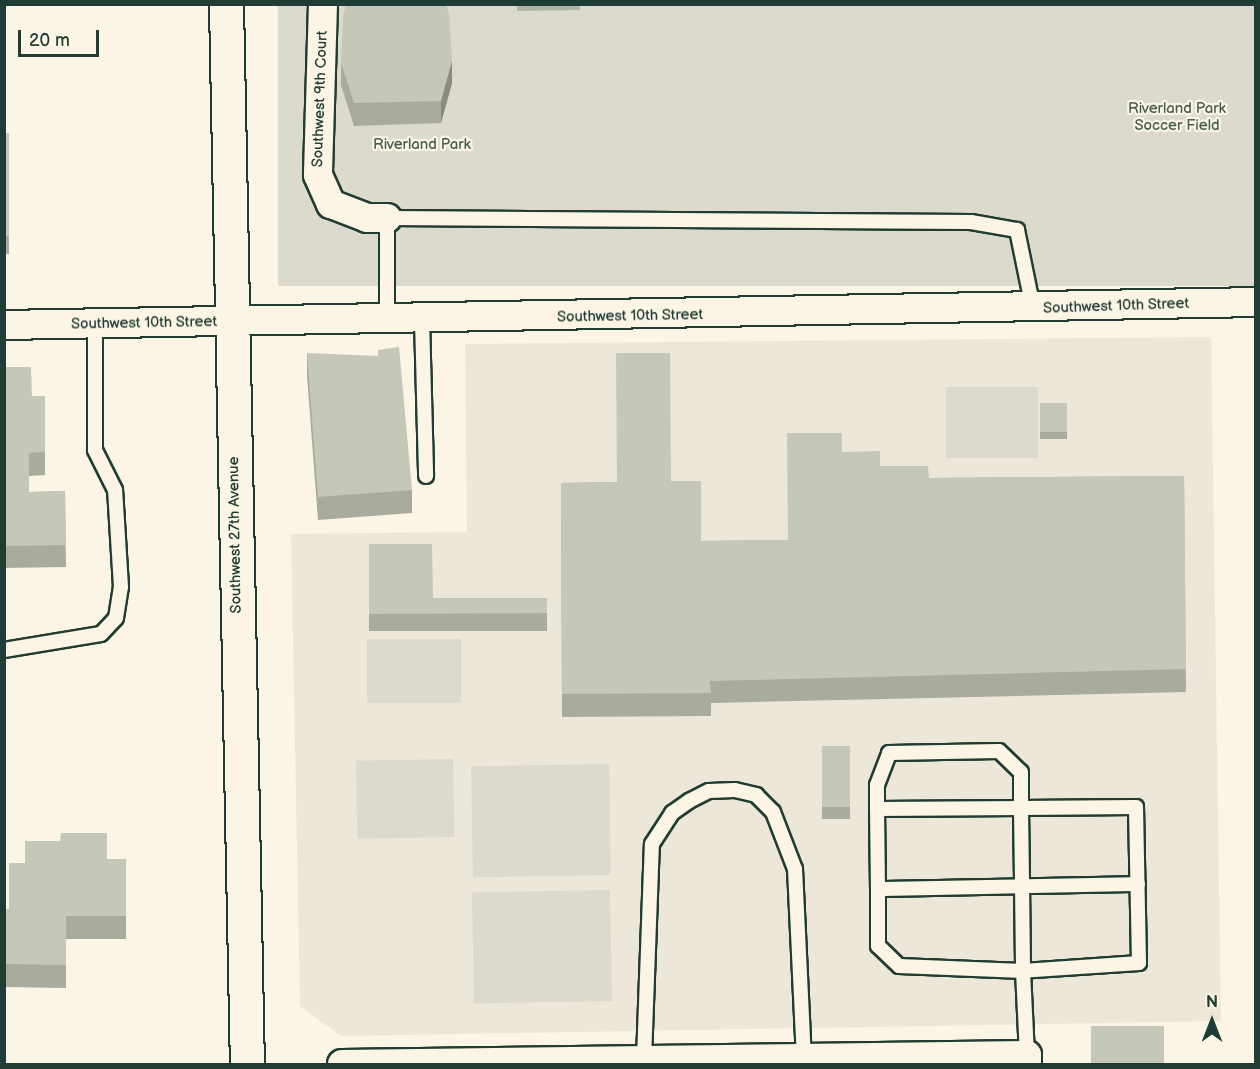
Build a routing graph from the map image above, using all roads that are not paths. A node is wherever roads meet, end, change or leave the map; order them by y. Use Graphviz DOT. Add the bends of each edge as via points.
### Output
graph roads {
  1 [pos="226,4"];
  2 [pos="323,4"];
  3 [pos="387,218"];
  4 [pos="1256,302"];
  5 [pos="1033,310"];
  6 [pos="422,319"];
  7 [pos="387,320"];
  8 [pos="230,322"];
  9 [pos="95,324"];
  10 [pos="4,325"];
  11 [pos="426,476"];
  12 [pos="4,650"];
  13 [pos="1021,808"];
  14 [pos="877,809"];
  15 [pos="1022,884"];
  16 [pos="1138,884"];
  17 [pos="878,889"];
  18 [pos="1023,971"];
  19 [pos="804,1058"];
  20 [pos="1027,1060"];
  21 [pos="644,1062"];
  22 [pos="247,1065"];
  23 [pos="342,1065"];
  1 -- 8 [label="street, Southwest 27th Avenue"];
  2 -- 3 [label="street, Southwest 9th Court" via="318,175 331,204 367,218"];
  3 -- 5 [label="lane" via="971,222 1017,230"];
  3 -- 7 [label="lane"];
  4 -- 5 [label="street, Southwest 10th Street"];
  5 -- 6 [label="street, Southwest 10th Street"];
  6 -- 7 [label="street, Southwest 10th Street"];
  6 -- 11 [label="lane"];
  7 -- 8 [label="street, Southwest 10th Street"];
  8 -- 9 [label="street, Southwest 10th Street"];
  8 -- 22 [label="street, Southwest 27th Avenue"];
  9 -- 10 [label="street, Southwest 10th Street"];
  9 -- 12 [label="lane" via="95,450 115,490 121,587 116,618 101,634"];
  13 -- 14 [label="lane"];
  13 -- 14 [label="lane" via="1021,772 999,751 889,753 877,785"];
  13 -- 15 [label="lane"];
  13 -- 16 [label="lane" via="1136,807"];
  14 -- 17 [label="lane"];
  15 -- 16 [label="lane"];
  15 -- 17 [label="lane"];
  15 -- 18 [label="lane"];
  16 -- 18 [label="lane" via="1139,963"];
  17 -- 18 [label="lane" via="878,946 899,966"];
  18 -- 20 [label="lane"];
  19 -- 20 [label="street"];
  19 -- 21 [label="street"];
  19 -- 21 [label="lane" via="795,869 773,812 756,795 735,790 710,791 689,801 672,813 652,844"];
  21 -- 23 [label="street"];
}
